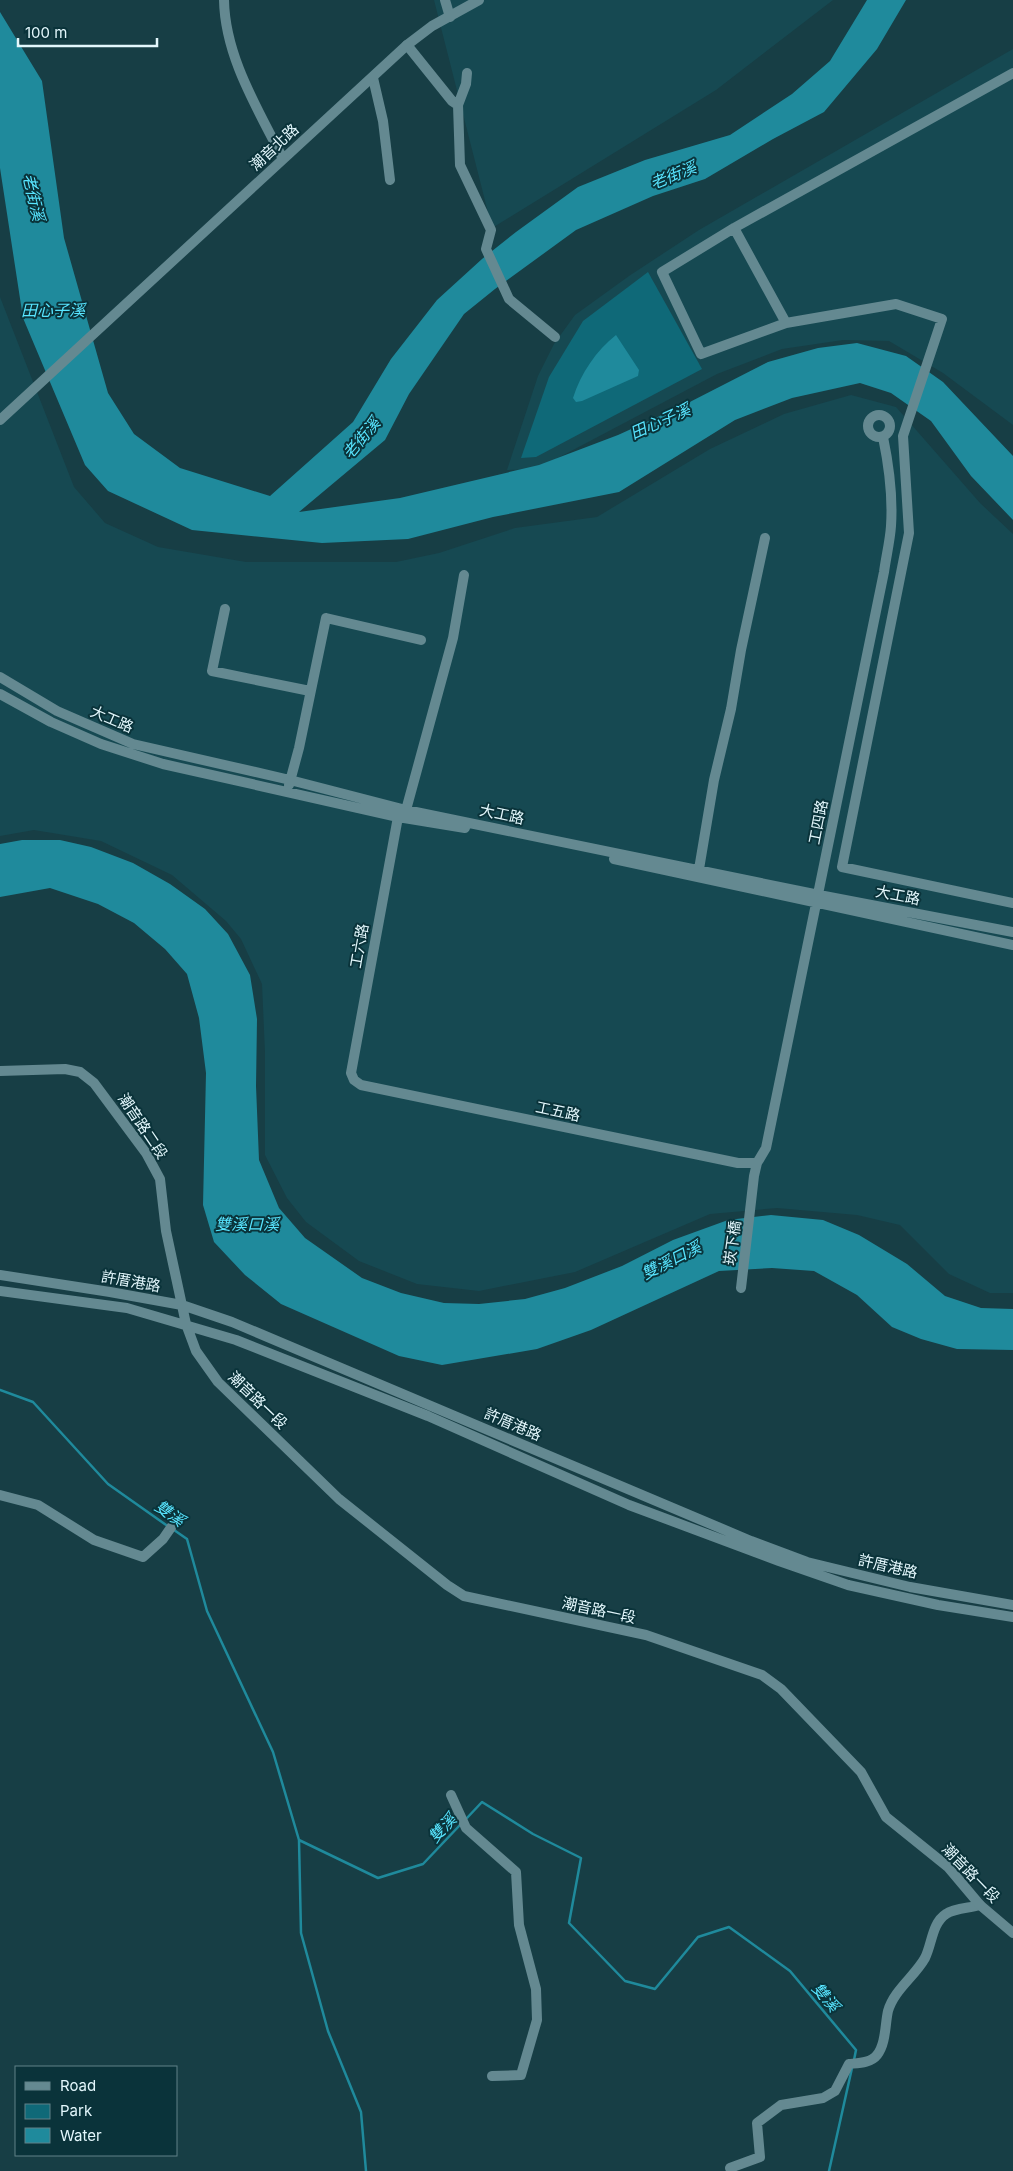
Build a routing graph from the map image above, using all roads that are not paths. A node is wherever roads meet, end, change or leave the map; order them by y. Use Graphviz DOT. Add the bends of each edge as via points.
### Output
graph roads {
  1 [pos="224,0"];
  2 [pos="445,0"];
  3 [pos="478,0"];
  4 [pos="450,17"];
  5 [pos="407,45"];
  6 [pos="466,73"];
  7 [pos="1013,73"];
  8 [pos="373,78"];
  9 [pos="458,105"];
  10 [pos="282,159"];
  11 [pos="390,180"];
  12 [pos="734,228"];
  13 [pos="786,324"];
  14 [pos="556,337"];
  15 [pos="0,420"];
  16 [pos="883,437"];
  17 [pos="765,538"];
  18 [pos="464,575"];
  19 [pos="225,609"];
  20 [pos="421,640"];
  21 [pos="0,677"];
  22 [pos="310,691"];
  23 [pos="0,694"];
  24 [pos="290,780"];
  25 [pos="287,792"];
  26 [pos="406,810"];
  27 [pos="398,817"];
  28 [pos="699,874"];
  29 [pos="818,899"];
  30 [pos="1013,904"];
  31 [pos="1013,932"];
  32 [pos="1013,945"];
  33 [pos="0,1070"];
  34 [pos="354,1080"];
  35 [pos="757,1163"];
  36 [pos="751,1210"];
  37 [pos="0,1275"];
  38 [pos="741,1284"];
  39 [pos="0,1291"];
  40 [pos="184,1315"];
  41 [pos="0,1495"];
  42 [pos="177,1520"];
  43 [pos="781,1556"];
  44 [pos="1013,1605"];
  45 [pos="1013,1618"];
  46 [pos="451,1795"];
  47 [pos="980,1905"];
  48 [pos="1013,1933"];
  49 [pos="492,2076"];
  50 [pos="730,2168"];
  1 -- 10 [label="street" via="230,39 242,77"];
  2 -- 4 [label="street"];
  3 -- 4 [label="street, 潮音北路"];
  4 -- 5 [label="street, 潮音北路"];
  5 -- 8 [label="street, 潮音北路"];
  5 -- 9 [label="street"];
  6 -- 9 [label="street" via="466,84"];
  7 -- 12 [label="street"];
  8 -- 10 [label="street, 潮音北路"];
  8 -- 11 [label="street" via="383,121"];
  9 -- 14 [label="street" via="460,165 491,230 486,249 509,299"];
  10 -- 15 [label="street, 潮音北路"];
  12 -- 13 [label="street"];
  12 -- 13 [label="street" via="662,272 701,354"];
  13 -- 30 [label="street" via="896,304 942,319 903,436 909,533 842,867"];
  16 -- 29 [label="street, 工四路" via="888,463 891,528"];
  17 -- 28 [label="street" via="714,780"];
  18 -- 26 [label="street" via="453,638"];
  19 -- 22 [label="street" via="212,671"];
  20 -- 22 [label="street" via="326,618"];
  21 -- 24 [label="street, 大工路" via="57,711 133,744"];
  22 -- 24 [label="street"];
  23 -- 25 [label="street, 大工路" via="101,744 163,764"];
  24 -- 25 [label="street"];
  24 -- 26 [label="street, 大工路"];
  25 -- 27 [label="street, 大工路"];
  26 -- 28 [label="street, 大工路"];
  27 -- 28 [label="street, 大工路" via="524,838"];
  27 -- 34 [label="street, 工六路" via="351,1073"];
  28 -- 29 [label="street, 大工路"];
  29 -- 31 [label="street, 大工路"];
  29 -- 32 [label="street, 大工路"];
  29 -- 35 [label="street, 工四路" via="766,1148"];
  33 -- 40 [label="street, 潮音路二段" via="65,1069 80,1072 94,1082 146,1153 160,1179 166,1231"];
  34 -- 35 [label="street, 工五路" via="361,1085 738,1163"];
  35 -- 36 [label="street, 工四路"];
  36 -- 38 [label="street, 崁下橋"];
  37 -- 40 [label="street, 許厝港路" via="110,1292"];
  39 -- 40 [label="street, 許厝港路"];
  40 -- 43 [label="street, 許厝港路" via="236,1340 428,1416 630,1505"];
  40 -- 43 [label="street, 許厝港路" via="232,1322"];
  40 -- 47 [label="street, 潮音路一段" via="196,1351 218,1382 340,1499 447,1585 464,1596 646,1635 762,1675 775,1684 861,1772 886,1817 948,1867"];
  41 -- 42 [label="street" via="38,1505 94,1540 143,1557 163,1540"];
  43 -- 44 [label="street, 許厝港路" via="910,1587"];
  43 -- 45 [label="street, 許厝港路" via="848,1585"];
  46 -- 49 [label="street" via="466,1828 516,1872 519,1925 536,1989 537,2020 521,2075"];
  47 -- 48 [label="street, 潮音路一段"];
  47 -- 50 [label="street" via="947,1913 936,1923 924,1959 888,2010 878,2054 873,2060 849,2064 834,2091 823,2098 781,2105 757,2123 760,2157"];
}
